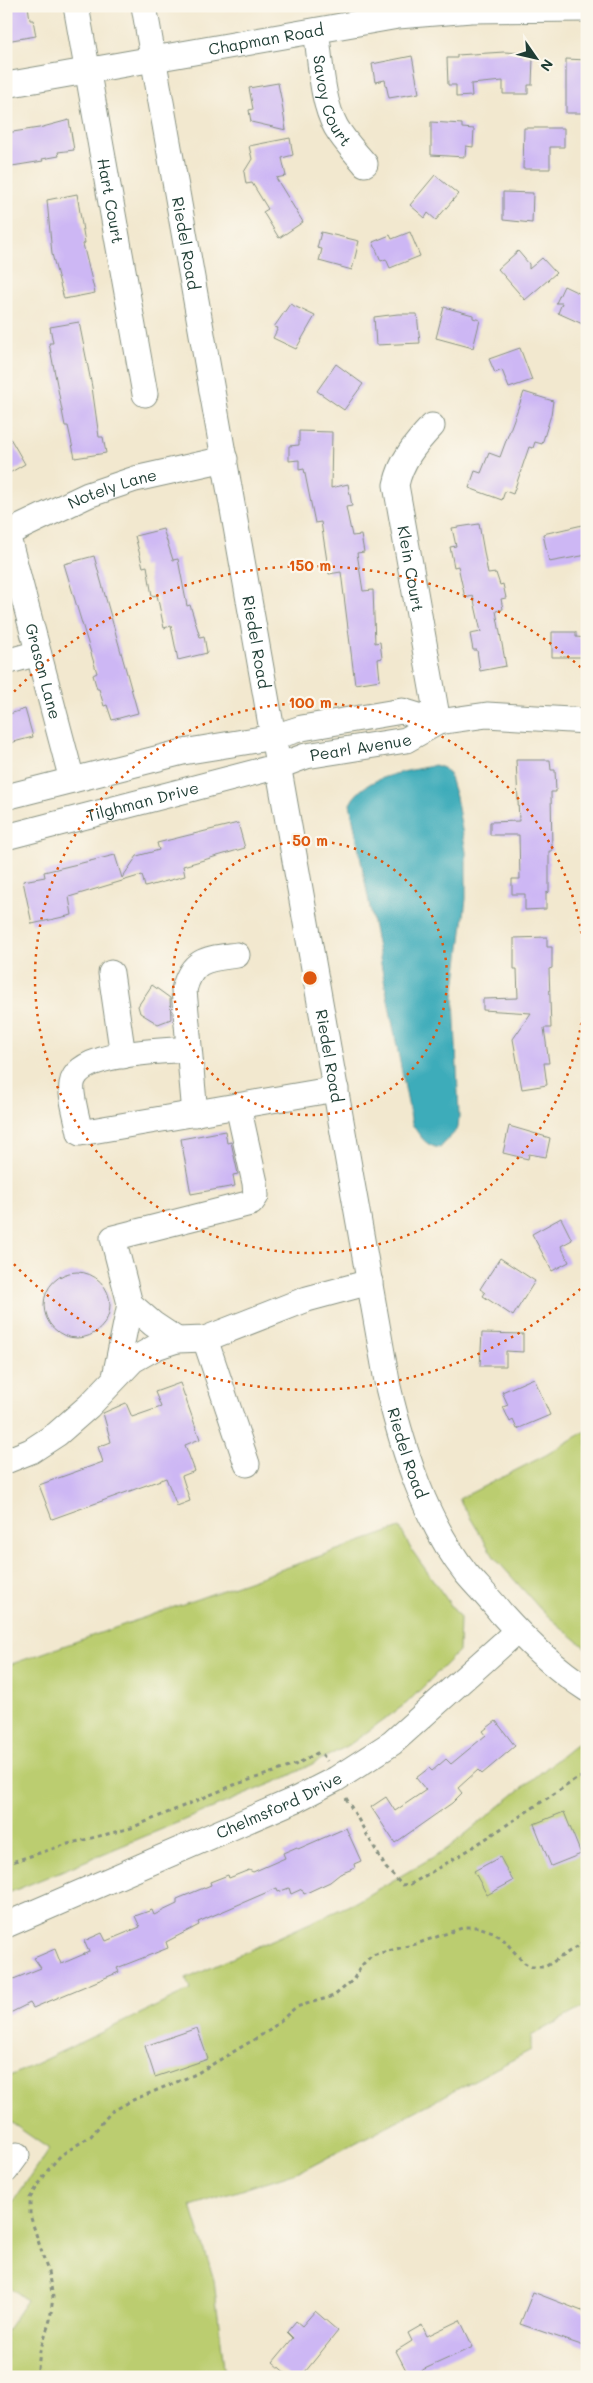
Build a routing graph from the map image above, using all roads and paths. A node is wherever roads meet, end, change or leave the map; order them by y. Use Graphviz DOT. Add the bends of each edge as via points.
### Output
graph roads {
  1 [pos="76,6"];
  2 [pos="144,6"];
  3 [pos="471,8"];
  4 [pos="587,9"];
  5 [pos="316,31"];
  6 [pos="153,58"];
  7 [pos="87,70"];
  8 [pos="6,85"];
  9 [pos="365,164"];
  10 [pos="145,394"];
  11 [pos="432,426"];
  12 [pos="225,460"];
  13 [pos="6,534"];
  14 [pos="38,653"];
  15 [pos="6,662"];
  16 [pos="587,721"];
  17 [pos="438,722"];
  18 [pos="274,737"];
  19 [pos="279,766"];
  20 [pos="72,780"];
  21 [pos="6,797"];
  22 [pos="6,837"];
  23 [pos="237,954"];
  24 [pos="111,974"];
  25 [pos="188,1049"];
  26 [pos="123,1056"];
  27 [pos="336,1089"];
  28 [pos="238,1106"];
  29 [pos="195,1114"];
  30 [pos="370,1282"];
  31 [pos="130,1304"];
  32 [pos="205,1339"];
  33 [pos="177,1340"];
  34 [pos="115,1377"];
  35 [pos="6,1461"];
  36 [pos="247,1464"];
  37 [pos="518,1631"];
  38 [pos="587,1689"];
  39 [pos="587,1776"];
  40 [pos="336,1779"];
  41 [pos="6,1864"];
  42 [pos="6,1925"];
  43 [pos="587,1940"];
  44 [pos="37,2377"];
  1 -- 7 [label="street, Hart Court"];
  2 -- 6 [label="street, Riedel Road"];
  3 -- 4 [label="street, Chapman Road"];
  3 -- 5 [label="street, Chapman Road" via="398,16"];
  5 -- 6 [label="street, Chapman Road"];
  5 -- 9 [label="street, Savoy Court" via="328,104 336,126"];
  6 -- 7 [label="street, Chapman Road"];
  6 -- 12 [label="street, Riedel Road"];
  7 -- 8 [label="street, Chapman Road"];
  7 -- 10 [label="street, Hart Court"];
  11 -- 17 [label="street, Klein Court" via="407,457 396,485"];
  12 -- 13 [label="street, Notely Lane" via="126,482 88,495"];
  12 -- 18 [label="street, Riedel Road"];
  13 -- 14 [label="street, Grason Lane"];
  14 -- 15 [label="street"];
  14 -- 20 [label="street, Grason Lane"];
  16 -- 17 [label="street, Pearl Avenue" via="487,716"];
  17 -- 18 [label="street, Pearl Avenue" via="402,711 302,728"];
  17 -- 19 [label="street, Pearl Avenue" via="406,740 306,756"];
  18 -- 19 [label="street, Riedel Road"];
  18 -- 20 [label="street" via="183,752"];
  19 -- 22 [label="street, Tilghman Drive"];
  19 -- 27 [label="street, Riedel Road"];
  20 -- 21 [label="street"];
  23 -- 25 [label="street" via="206,959 187,976 184,990"];
  24 -- 26 [label="street"];
  25 -- 26 [label="street"];
  25 -- 29 [label="street"];
  26 -- 29 [label="street" via="94,1062 75,1075 71,1085 80,1133"];
  27 -- 28 [label="street"];
  27 -- 30 [label="street, Riedel Road"];
  28 -- 29 [label="street"];
  28 -- 31 [label="street" via="256,1196 251,1203 242,1206 113,1238"];
  30 -- 32 [label="street" via="307,1298"];
  30 -- 37 [label="street, Riedel Road" via="400,1439 416,1481 436,1524 465,1571"];
  31 -- 33 [label="street"];
  31 -- 34 [label="street"];
  32 -- 33 [label="street"];
  32 -- 36 [label="street"];
  33 -- 34 [label="street" via="156,1347 134,1360"];
  34 -- 35 [label="street" via="57,1434 31,1451"];
  37 -- 38 [label="street, Riedel Road" via="561,1672"];
  37 -- 40 [label="street, Chelmsford Drive" via="392,1743"];
  39 -- 40 [label="path" via="578,1778 426,1876 402,1885 386,1868"];
  40 -- 41 [label="path" via="323,1755 317,1753 295,1765 234,1785 131,1828"];
  40 -- 42 [label="street, Chelmsford Drive" via="297,1799"];
  43 -- 44 [label="path" via="544,1967 532,1967 522,1962 504,1940 478,1927 465,1927 372,1955 334,1996 296,2007 270,2030 196,2074 111,2112 91,2136 54,2162 30,2198 30,2215 53,2297"];
}
